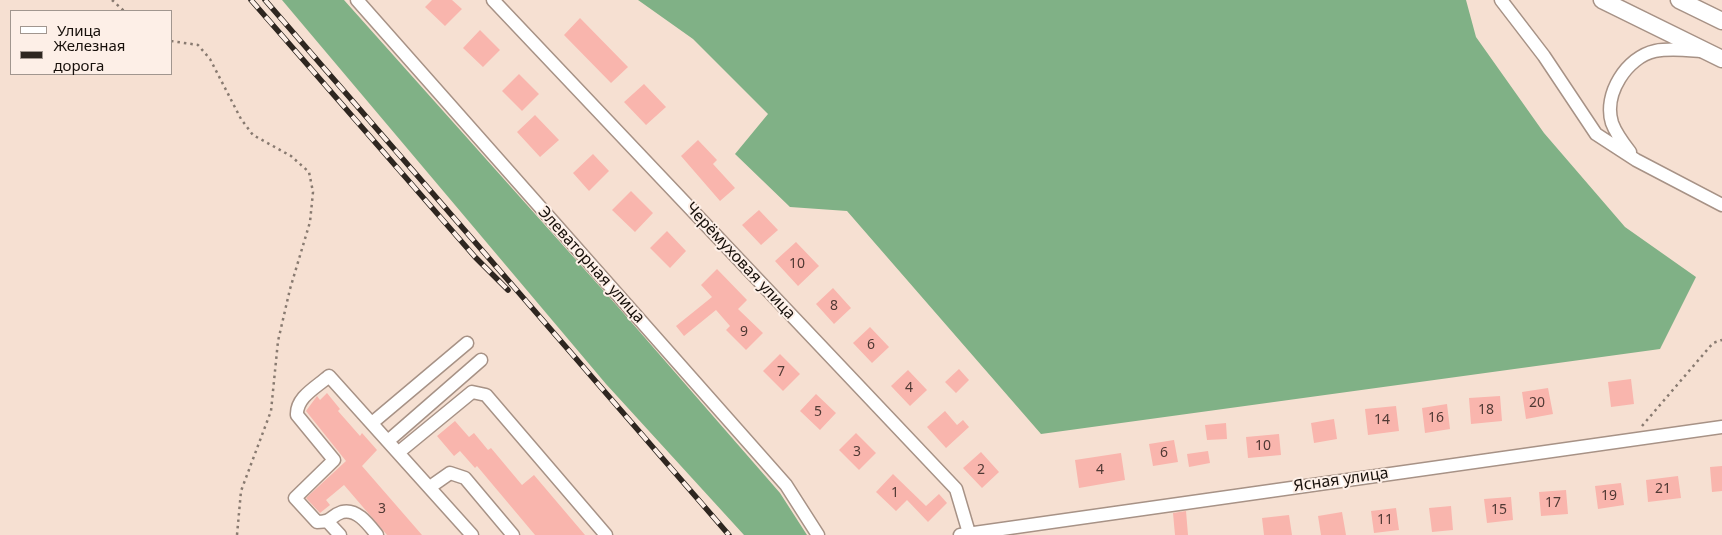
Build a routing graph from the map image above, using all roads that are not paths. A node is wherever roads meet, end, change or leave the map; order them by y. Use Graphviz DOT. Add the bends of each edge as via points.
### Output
graph roads {
  1 [pos="356,0"];
  2 [pos="493,0"];
  3 [pos="1501,0"];
  4 [pos="1602,0"];
  5 [pos="1679,0"];
  6 [pos="1722,21"];
  7 [pos="1715,55"];
  8 [pos="1636,160"];
  9 [pos="1722,205"];
  10 [pos="467,343"];
  11 [pos="480,360"];
  12 [pos="372,423"];
  13 [pos="1722,427"];
  14 [pos="388,441"];
  15 [pos="399,452"];
  16 [pos="430,488"];
  17 [pos="328,522"];
  18 [pos="964,534"];
  19 [pos="340,535"];
  20 [pos="377,535"];
  21 [pos="472,535"];
  22 [pos="513,535"];
  23 [pos="606,535"];
  24 [pos="818,535"];
  1 -- 24 [label="street, Элеваторная улица" via="786,484"];
  2 -- 18 [label="street, Черёмуховая улица" via="956,489"];
  3 -- 8 [label="street" via="1544,56 1596,134"];
  4 -- 7 [label="main road"];
  5 -- 6 [label="main road"];
  7 -- 8 [label="street" via="1670,49 1654,51 1640,57 1621,76 1614,94 1612,121 1620,140"];
  8 -- 9 [label="street"];
  10 -- 12 [label="street"];
  11 -- 14 [label="street"];
  12 -- 14 [label="street"];
  12 -- 17 [label="street" via="329,376 299,401 297,415 334,460 295,498 317,522"];
  13 -- 18 [label="street, Ясная улица"];
  14 -- 15 [label="street"];
  15 -- 16 [label="street"];
  15 -- 23 [label="street" via="472,392 486,395"];
  16 -- 21 [label="street"];
  16 -- 22 [label="street" via="450,473 465,478"];
  17 -- 19 [label="street"];
  17 -- 20 [label="street" via="341,512 352,512"];
}
